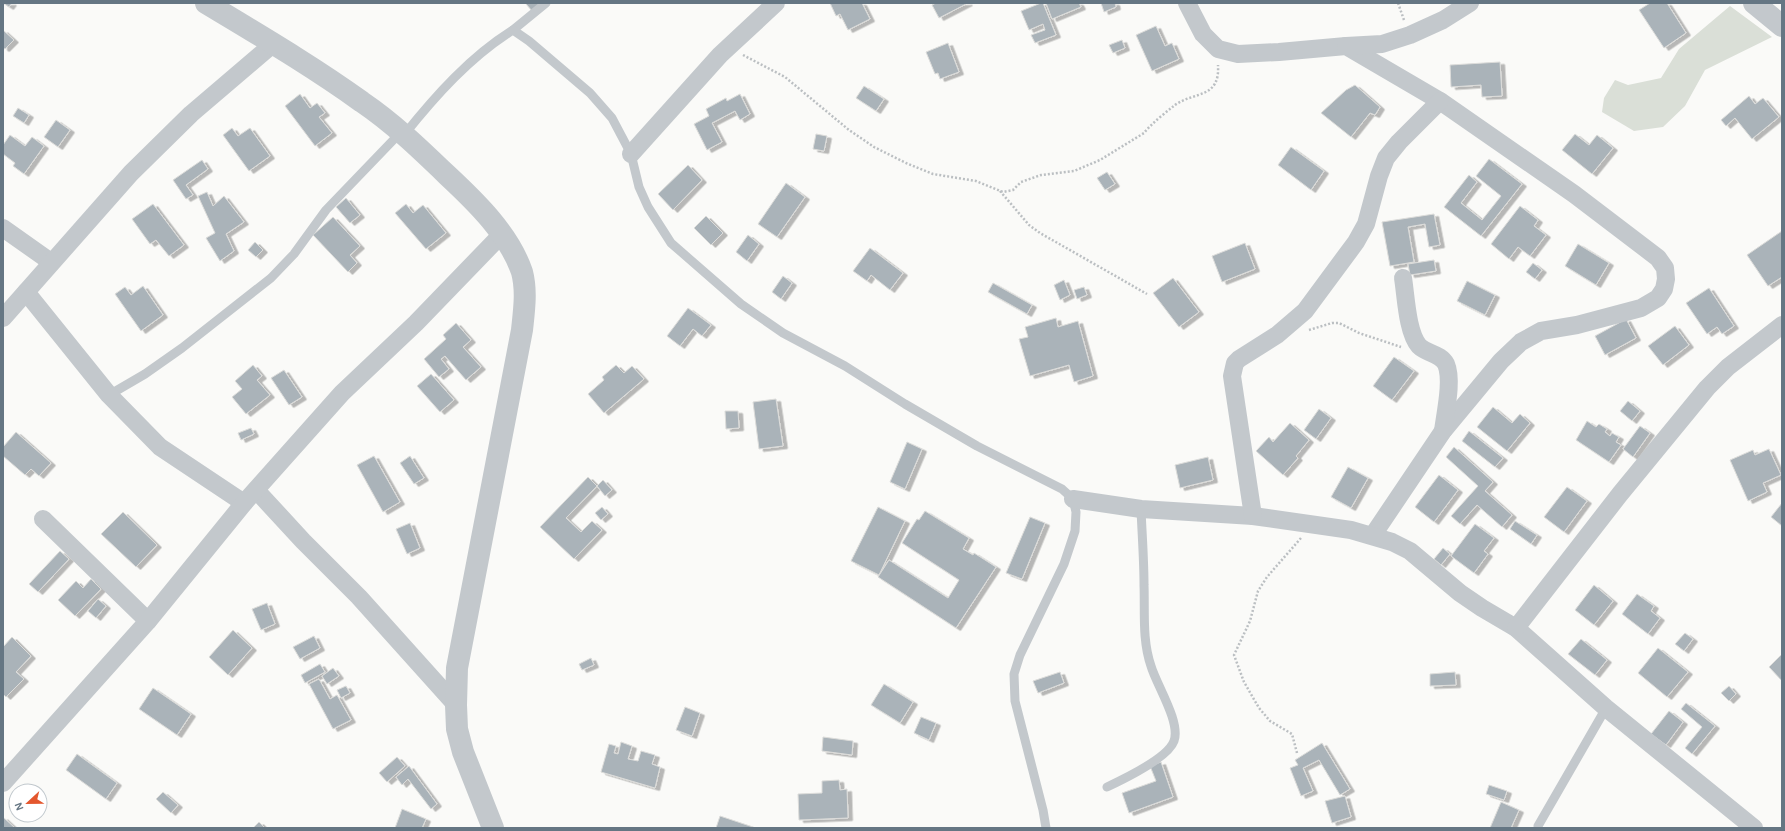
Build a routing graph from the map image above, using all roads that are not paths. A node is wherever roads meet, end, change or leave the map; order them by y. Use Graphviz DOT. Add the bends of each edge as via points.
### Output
graph roads {
  1 [pos="206,3"];
  2 [pos="546,3"];
  3 [pos="776,3"];
  4 [pos="1187,3"];
  5 [pos="1470,3"];
  6 [pos="1754,3"];
  7 [pos="1782,26"];
  8 [pos="513,30"];
  9 [pos="274,44"];
  10 [pos="1346,46"];
  11 [pos="1440,101"];
  12 [pos="402,133"];
  13 [pos="631,154"];
  14 [pos="3,228"];
  15 [pos="502,234"];
  16 [pos="51,262"];
  17 [pos="1403,278"];
  18 [pos="26,292"];
  19 [pos="3,318"];
  20 [pos="1782,325"];
  21 [pos="109,395"];
  22 [pos="1443,431"];
  23 [pos="256,490"];
  24 [pos="1073,499"];
  25 [pos="244,503"];
  26 [pos="1141,509"];
  27 [pos="1253,516"];
  28 [pos="43,519"];
  29 [pos="1373,535"];
  30 [pos="148,621"];
  31 [pos="1516,628"];
  32 [pos="456,705"];
  33 [pos="1606,708"];
  34 [pos="6,774"];
  35 [pos="1108,787"];
  36 [pos="1538,826"];
  37 [pos="493,828"];
  38 [pos="1046,828"];
  39 [pos="1754,828"];
  1 -- 9 [label="street"];
  2 -- 8 [label="lane"];
  3 -- 13 [label="street" via="692,85"];
  4 -- 10 [label="street" via="1203,34 1218,49 1238,54"];
  5 -- 10 [label="street" via="1443,20 1410,35 1382,44"];
  6 -- 7 [label="street"];
  8 -- 12 [label="lane" via="495,41 468,64"];
  8 -- 13 [label="lane" via="590,93 612,118"];
  9 -- 12 [label="street" via="363,102"];
  9 -- 16 [label="street" via="191,114 131,173"];
  10 -- 11 [label="street"];
  11 -- 22 [label="street" via="1574,194 1658,258 1665,268 1666,279 1664,289 1658,298 1641,308 1577,325 1541,331 1521,342 1501,361"];
  11 -- 27 [label="street" via="1398,142 1386,158 1366,224 1356,242 1305,311 1277,335 1235,363 1232,376"];
  12 -- 15 [label="street" via="468,194"];
  12 -- 21 [label="lane" via="326,210 294,254 271,278 182,348"];
  13 -- 24 [label="lane" via="639,187 648,207 671,243 741,304 783,333 845,366 977,446 1062,489"];
  14 -- 16 [label="street"];
  15 -- 23 [label="street" via="416,323 342,393"];
  15 -- 32 [label="street" via="522,273 525,299 522,330 457,668"];
  16 -- 18 [label="street"];
  17 -- 22 [label="street" via="1413,336 1419,346 1437,354 1446,365 1448,382"];
  18 -- 19 [label="street"];
  18 -- 21 [label="street"];
  20 -- 31 [label="street" via="1728,367 1707,388 1620,494"];
  21 -- 25 [label="street" via="160,447"];
  22 -- 29 [label="street"];
  23 -- 25 [label="street"];
  23 -- 32 [label="street" via="359,597"];
  24 -- 26 [label="street"];
  24 -- 38 [label="lane" via="1076,512 1075,532 1064,564 1020,655 1014,674 1015,701"];
  25 -- 30 [label="street"];
  26 -- 27 [label="street"];
  26 -- 35 [label="lane" via="1146,644 1151,667 1169,708 1174,741 1163,754 1143,769"];
  27 -- 29 [label="street"];
  28 -- 30 [label="street"];
  29 -- 31 [label="street" via="1410,551 1460,593"];
  30 -- 34 [label="street"];
  31 -- 33 [label="street"];
  32 -- 37 [label="street" via="457,729 463,752"];
  33 -- 36 [label="lane"];
  33 -- 39 [label="street"];
}
